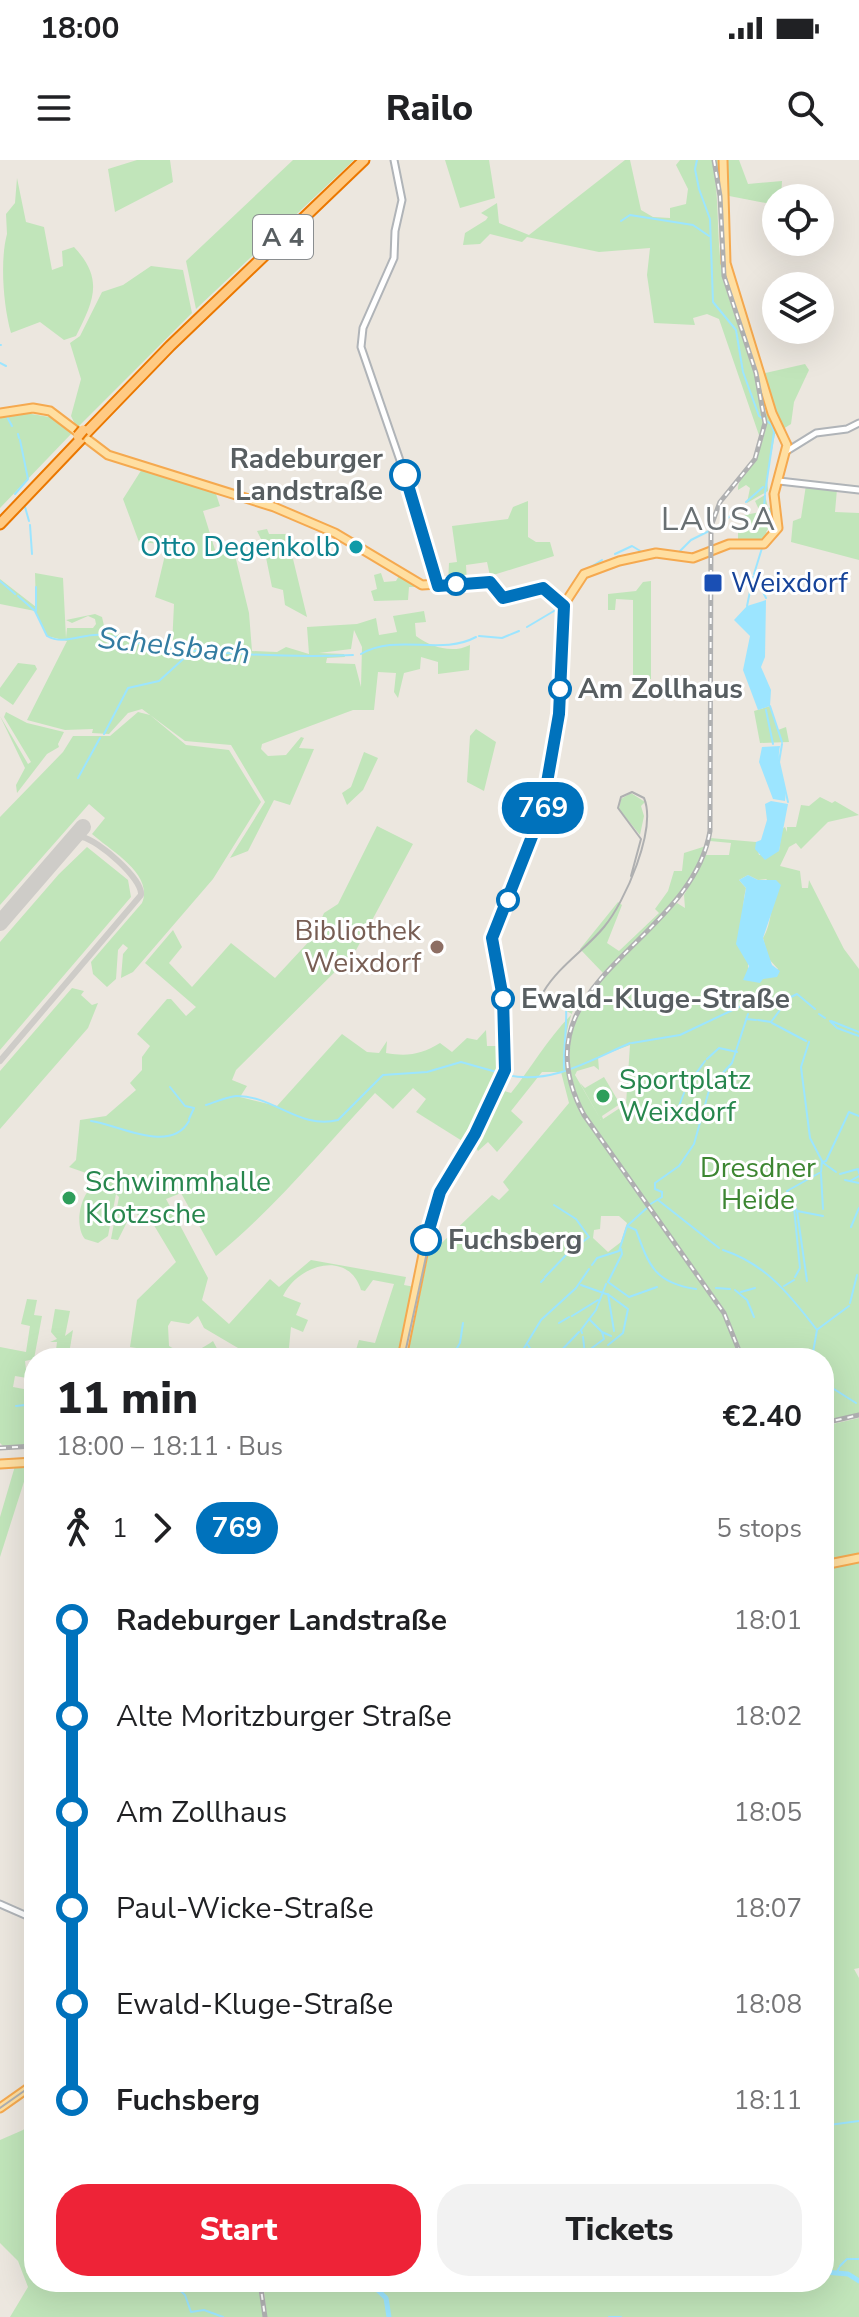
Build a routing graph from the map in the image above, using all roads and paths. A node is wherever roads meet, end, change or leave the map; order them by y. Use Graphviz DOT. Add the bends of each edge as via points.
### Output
graph roads {
  1 [pos="358,160"];
  2 [pos="364,160"];
  3 [pos="394,160"];
  4 [pos="723,160"];
  5 [pos="196,316"];
  6 [pos="0,413"];
  7 [pos="859,423"];
  8 [pos="82,435"];
  9 [pos="787,451"];
  10 [pos="779,481"];
  11 [pos="859,490"];
  12 [pos="0,518"];
  13 [pos="0,524"];
  14 [pos="438,586"];
  15 [pos="564,606"];
  16 [pos="404,1348"];
  17 [pos="24,1463"];
  18 [pos="0,1464"];
  19 [pos="859,1558"];
  20 [pos="834,1563"];
  21 [pos="0,1904"];
  22 [pos="24,1915"];
  23 [pos="24,2091"];
  24 [pos="0,2108"];
  1 -- 5 [label="highway, A 4"];
  2 -- 5 [label="highway, A 4"];
  3 -- 14 [label="street" via="402,200 394,258 363,328 361,347"];
  4 -- 9 [label="main road" via="726,263"];
  5 -- 8 [label="highway, A 4"];
  6 -- 14 [label="main road" via="41,409 67,421 108,455 254,499 335,533 422,585"];
  7 -- 9 [label="street" via="816,433"];
  8 -- 12 [label="highway, A 4"];
  8 -- 13 [label="highway, A 4"];
  9 -- 10 [label="main road"];
  10 -- 11 [label="street"];
  10 -- 15 [label="main road" via="774,496 779,524 769,542 729,544 690,558 648,554 596,568 578,580"];
  14 -- 15 [label="main road" via="490,582 503,598 543,588"];
  15 -- 16 [label="main road" via="559,714 542,811 492,938 503,998 505,1070 431,1215"];
  17 -- 18 [label="main road"];
  19 -- 20 [label="main road"];
  21 -- 22 [label="street"];
  23 -- 24 [label="main road"];
}
